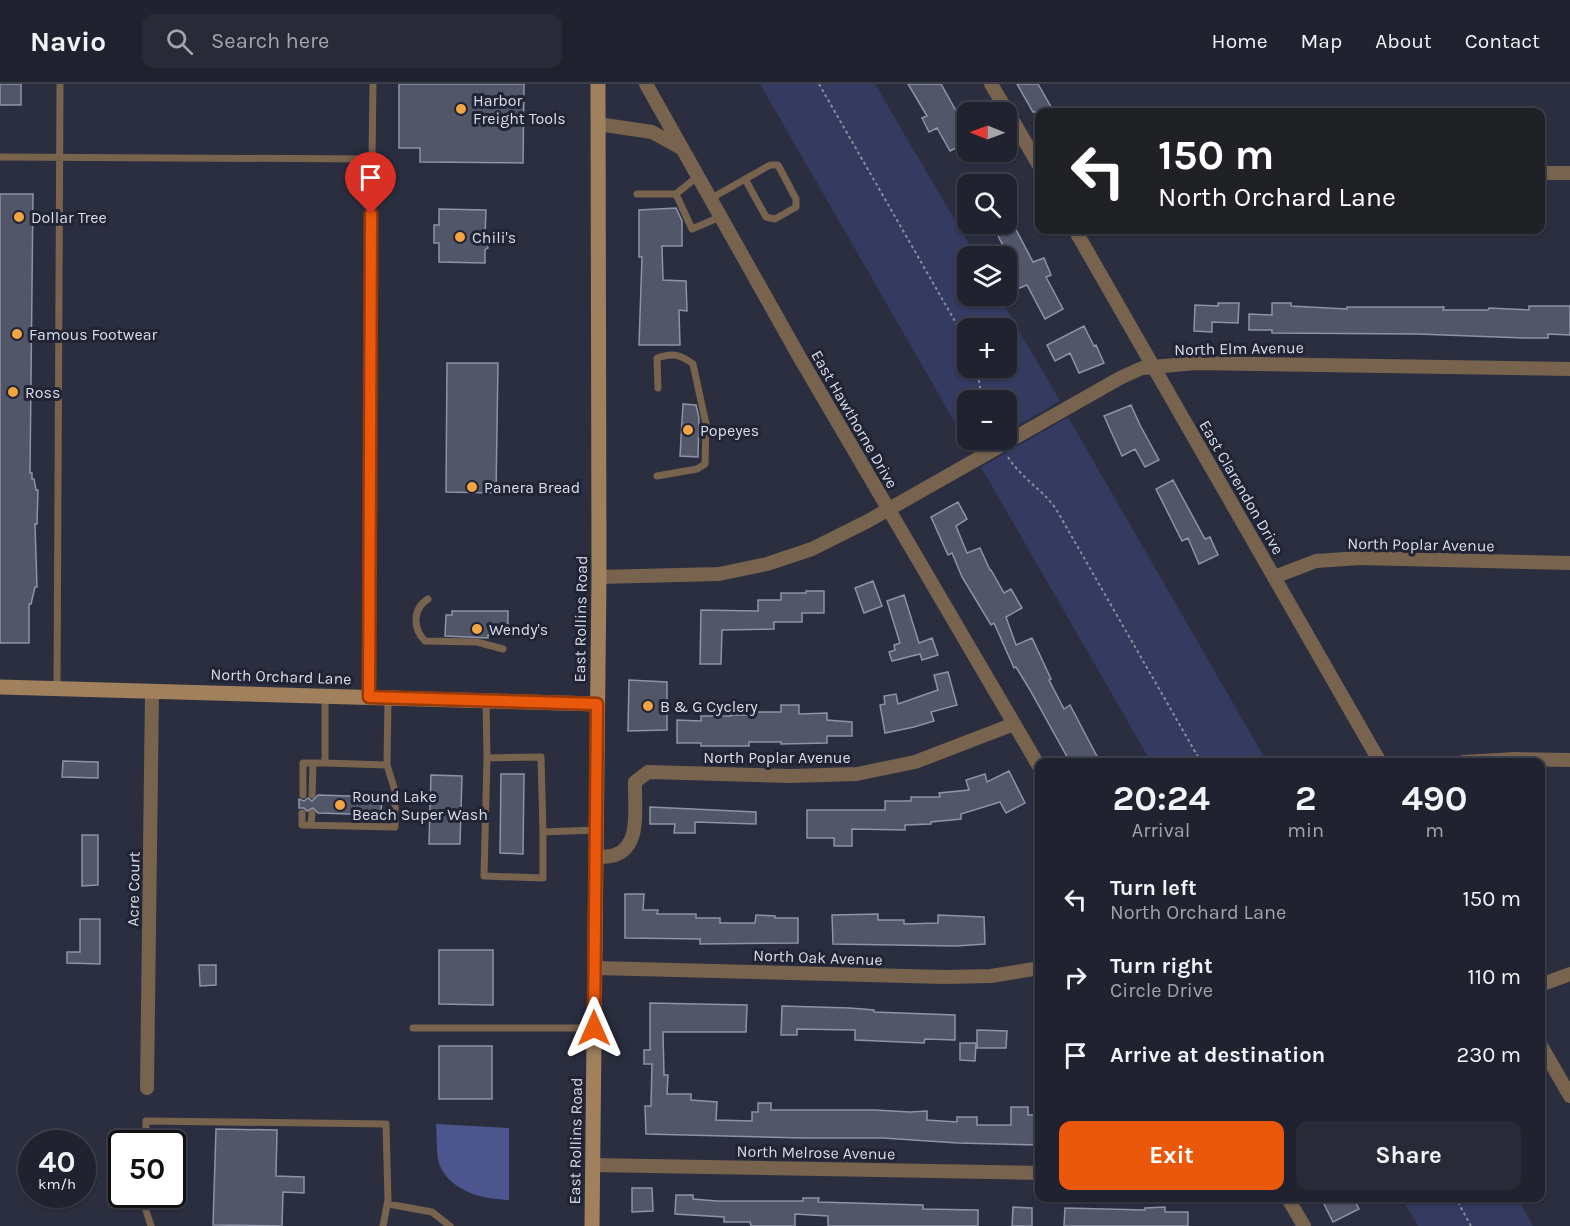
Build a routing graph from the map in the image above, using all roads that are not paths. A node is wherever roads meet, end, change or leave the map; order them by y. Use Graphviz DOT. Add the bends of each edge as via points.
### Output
graph roads {
  1 [pos="60,84"];
  2 [pos="373,84"];
  3 [pos="597,84"];
  4 [pos="646,84"];
  5 [pos="991,84"];
  6 [pos="598,124"];
  7 [pos="680,147"];
  8 [pos="0,158"];
  9 [pos="58,159"];
  10 [pos="372,159"];
  11 [pos="1035,159"];
  12 [pos="1545,173"];
  13 [pos="1570,173"];
  14 [pos="697,177"];
  15 [pos="745,179"];
  16 [pos="637,194"];
  17 [pos="675,194"];
  18 [pos="710,200"];
  19 [pos="720,217"];
  20 [pos="1077,234"];
  21 [pos="1155,367"];
  22 [pos="1570,369"];
  23 [pos="658,388"];
  24 [pos="657,476"];
  25 [pos="889,509"];
  26 [pos="1570,563"];
  27 [pos="599,577"];
  28 [pos="1274,577"];
  29 [pos="428,599"];
  30 [pos="503,649"];
  31 [pos="0,687"];
  32 [pos="57,689"];
  33 [pos="152,691"];
  34 [pos="325,696"];
  35 [pos="369,697"];
  36 [pos="388,698"];
  37 [pos="486,701"];
  38 [pos="597,704"];
  39 [pos="1014,724"];
  40 [pos="487,758"];
  41 [pos="1378,758"];
  42 [pos="1545,759"];
  43 [pos="1570,759"];
  44 [pos="1035,760"];
  45 [pos="313,763"];
  46 [pos="325,764"];
  47 [pos="387,765"];
  48 [pos="303,795"];
  49 [pos="312,795"];
  50 [pos="302,813"];
  51 [pos="312,813"];
  52 [pos="311,825"];
  53 [pos="596,830"];
  54 [pos="543,832"];
  55 [pos="596,857"];
  56 [pos="595,968"];
  57 [pos="1035,969"];
  58 [pos="1570,974"];
  59 [pos="1545,983"];
  60 [pos="413,1028"];
  61 [pos="594,1028"];
  62 [pos="1545,1053"];
  63 [pos="147,1088"];
  64 [pos="1570,1096"];
  65 [pos="146,1130"];
  66 [pos="593,1165"];
  67 [pos="1035,1173"];
  68 [pos="388,1200"];
  69 [pos="1290,1202"];
  70 [pos="145,1208"];
  71 [pos="151,1226"];
  72 [pos="383,1226"];
  73 [pos="450,1226"];
  74 [pos="592,1226"];
  75 [pos="1304,1226"];
  1 -- 9 [label="lane"];
  2 -- 10 [label="lane"];
  3 -- 6 [label="main road, East Rollins Road"];
  4 -- 7 [label="street, East Hawthorne Drive"];
  5 -- 11 [label="street"];
  6 -- 7 [label="street" via="652,132"];
  6 -- 27 [label="main road, East Rollins Road"];
  7 -- 14 [label="street, East Hawthorne Drive"];
  8 -- 9 [label="lane"];
  9 -- 10 [label="lane"];
  9 -- 32 [label="lane"];
  10 -- 35 [label="lane"];
  12 -- 13 [label="street"];
  14 -- 17 [label="lane"];
  14 -- 18 [label="street, East Hawthorne Drive"];
  15 -- 15 [label="lane" via="770,165 778,165 796,199 795,207 775,219 766,217"];
  15 -- 18 [label="lane"];
  16 -- 17 [label="lane"];
  17 -- 19 [label="lane" via="692,229"];
  18 -- 19 [label="street, East Hawthorne Drive"];
  19 -- 25 [label="street, East Hawthorne Drive"];
  20 -- 21 [label="street, East Clarendon Drive"];
  21 -- 22 [label="street, North Elm Avenue" via="1196,363"];
  21 -- 25 [label="street, North Elm Avenue" via="1120,378"];
  21 -- 28 [label="street, East Clarendon Drive"];
  23 -- 24 [label="lane" via="657,358 681,355 693,363 706,424 705,464"];
  25 -- 27 [label="street, North Elm Avenue" via="812,549 767,564 719,574"];
  25 -- 39 [label="street, East Hawthorne Drive"];
  26 -- 28 [label="street, North Poplar Avenue" via="1360,558 1316,561"];
  27 -- 38 [label="main road, East Rollins Road"];
  28 -- 41 [label="street, East Clarendon Drive"];
  29 -- 30 [label="lane" via="415,620 415,627 425,641 477,642"];
  31 -- 32 [label="main road, North Orchard Lane"];
  32 -- 33 [label="main road, North Orchard Lane"];
  33 -- 34 [label="main road, North Orchard Lane"];
  33 -- 63 [label="street, Acre Court"];
  34 -- 35 [label="main road, North Orchard Lane"];
  34 -- 46 [label="lane"];
  35 -- 36 [label="main road, North Orchard Lane"];
  36 -- 37 [label="main road, North Orchard Lane"];
  36 -- 47 [label="lane"];
  37 -- 38 [label="main road, North Orchard Lane"];
  37 -- 40 [label="lane"];
  38 -- 53 [label="main road, East Rollins Road"];
  39 -- 44 [label="street, East Hawthorne Drive"];
  39 -- 55 [label="street, North Poplar Avenue" via="915,762 857,774 648,772 635,782 634,833 627,846 615,855"];
  40 -- 54 [label="lane" via="541,757"];
  40 -- 54 [label="lane" via="484,876 543,878"];
  42 -- 43 [label="street"];
  45 -- 46 [label="lane"];
  45 -- 48 [label="lane" via="303,763"];
  45 -- 49 [label="lane"];
  46 -- 47 [label="lane"];
  47 -- 52 [label="lane" via="395,791 394,827"];
  50 -- 52 [label="lane" via="302,824"];
  51 -- 52 [label="lane"];
  53 -- 54 [label="lane"];
  53 -- 55 [label="main road, East Rollins Road"];
  55 -- 56 [label="main road, East Rollins Road"];
  56 -- 57 [label="street, North Oak Avenue" via="944,977 991,976"];
  56 -- 61 [label="main road, East Rollins Road"];
  58 -- 59 [label="street"];
  60 -- 61 [label="lane"];
  61 -- 66 [label="main road, East Rollins Road"];
  62 -- 64 [label="street"];
  65 -- 68 [label="lane" via="146,1121 386,1124"];
  66 -- 67 [label="street, North Melrose Avenue"];
  66 -- 74 [label="main road, East Rollins Road"];
  68 -- 72 [label="lane"];
  68 -- 73 [label="lane" via="388,1204 432,1212"];
  69 -- 75 [label="street"];
  70 -- 71 [label="lane"];
}
